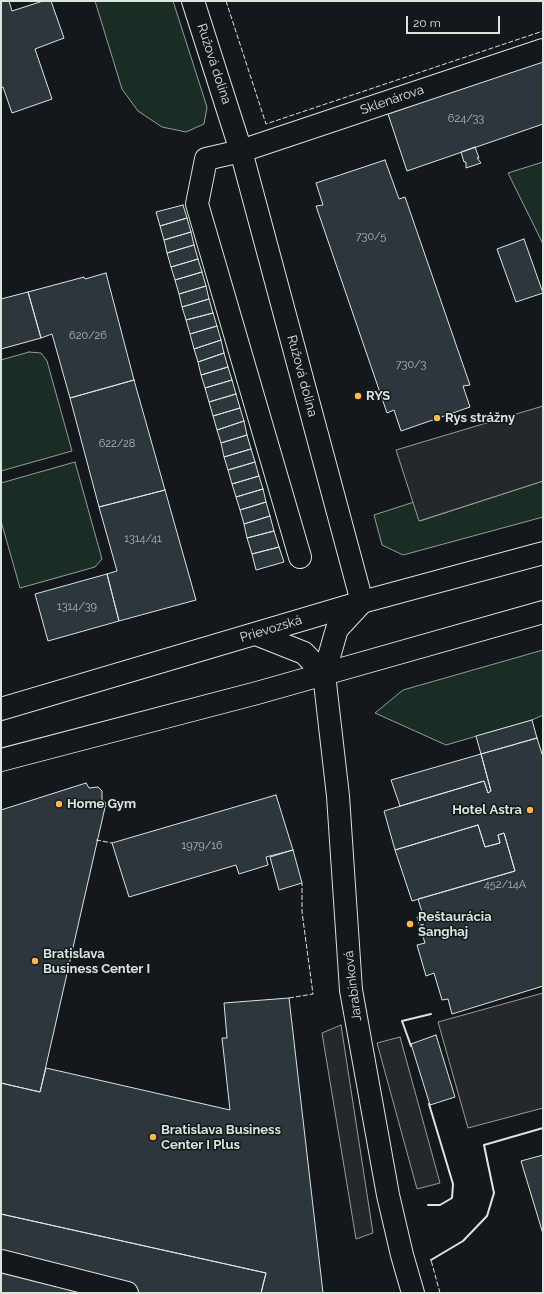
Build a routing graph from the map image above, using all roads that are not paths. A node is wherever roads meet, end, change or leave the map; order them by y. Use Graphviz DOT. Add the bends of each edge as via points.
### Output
graph roads {
  1 [pos="193,1"];
  2 [pos="543,50"];
  3 [pos="241,151"];
  4 [pos="543,553"];
  5 [pos="300,557"];
  6 [pos="362,602"];
  7 [pos="543,612"];
  8 [pos="256,634"];
  9 [pos="324,674"];
  10 [pos="1,709"];
  11 [pos="1,760"];
  12 [pos="1,1261"];
  13 [pos="127,1293"];
  14 [pos="413,1293"];
  1 -- 3 [label="street, Ružová dolina"];
  2 -- 3 [label="street, Sklenárova"];
  3 -- 5 [label="street" via="206,159 197,204"];
  3 -- 6 [label="street, Ružová dolina"];
  4 -- 6 [label="street, Prievozská"];
  6 -- 8 [label="street, Prievozská"];
  6 -- 9 [label="street, Jarabinková" via="338,629"];
  7 -- 9 [label="street"];
  8 -- 9 [label="street" via="304,653"];
  8 -- 10 [label="street, Prievozská"];
  9 -- 11 [label="street"];
  9 -- 14 [label="street, Jarabinková" via="338,796 351,990 388,1195"];
  12 -- 13 [label="street"];
}
